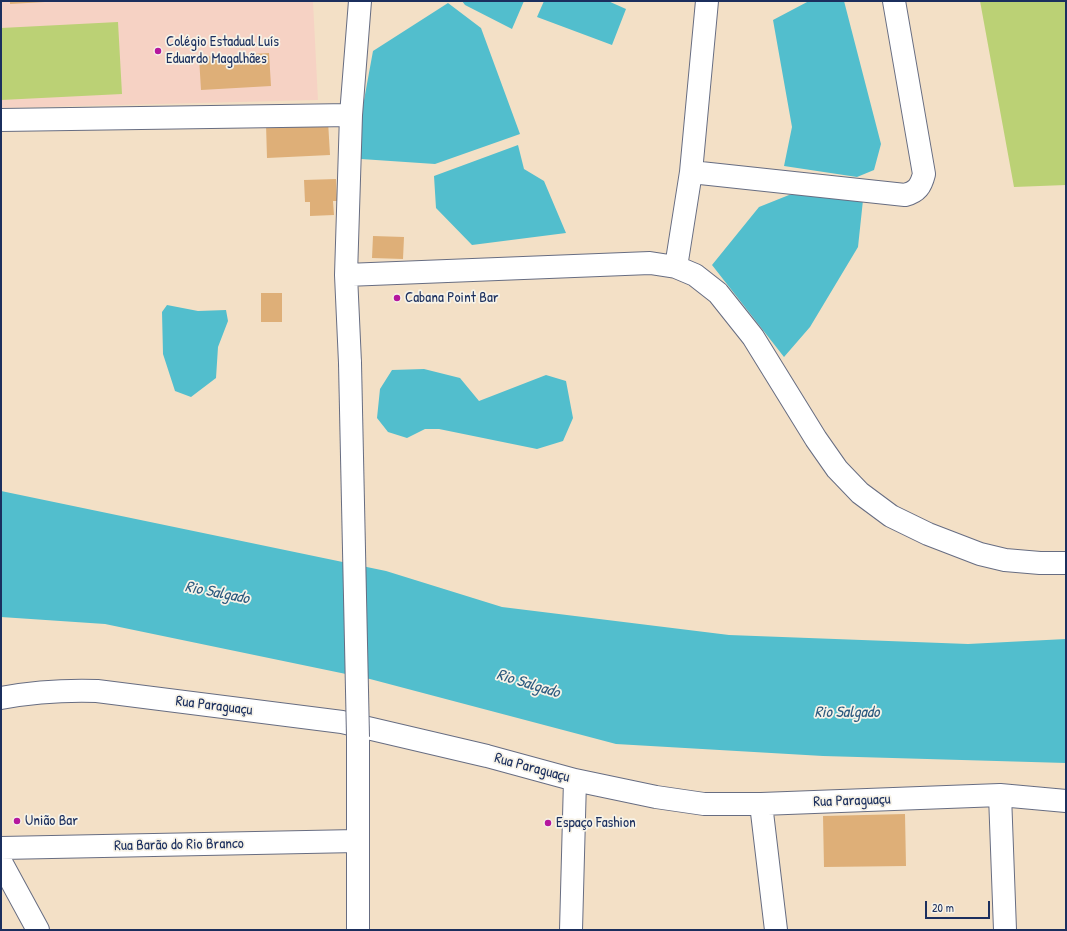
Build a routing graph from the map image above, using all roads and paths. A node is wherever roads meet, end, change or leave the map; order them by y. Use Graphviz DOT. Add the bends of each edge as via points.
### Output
graph roads {
  1 [pos="360,1"];
  2 [pos="707,1"];
  3 [pos="894,1"];
  4 [pos="351,115"];
  5 [pos="1,120"];
  6 [pos="691,172"];
  7 [pos="676,267"];
  8 [pos="346,275"];
  9 [pos="1066,563"];
  10 [pos="1,698"];
  11 [pos="575,780"];
  12 [pos="1000,795"];
  13 [pos="1066,801"];
  14 [pos="761,804"];
  15 [pos="357,841"];
  16 [pos="1,848"];
  17 [pos="1,862"];
  18 [pos="38,930"];
  19 [pos="358,930"];
  20 [pos="571,930"];
  21 [pos="776,930"];
  22 [pos="1005,930"];
  1 -- 4 [label="street"];
  2 -- 6 [label="street"];
  3 -- 6 [label="street" via="924,174 918,189 905,195"];
  4 -- 5 [label="street"];
  4 -- 8 [label="street"];
  6 -- 7 [label="street"];
  7 -- 8 [label="street" via="650,263"];
  7 -- 9 [label="street" via="718,293 753,337 837,469 860,493 891,516 928,534 980,554 1005,560"];
  8 -- 15 [label="street, bridge" via="358,737"];
  10 -- 11 [label="street, Rua Paraguaçu" via="33,692 96,691 342,722"];
  11 -- 14 [label="street, Rua Paraguaçu" via="704,804"];
  11 -- 20 [label="street"];
  12 -- 13 [label="street, Rua Paraguaçu"];
  12 -- 14 [label="street, Rua Paraguaçu"];
  12 -- 22 [label="street"];
  14 -- 21 [label="street"];
  15 -- 16 [label="street, Rua Barão do Rio Branco"];
  15 -- 19 [label="street"];
  17 -- 18 [label="street"];
}
